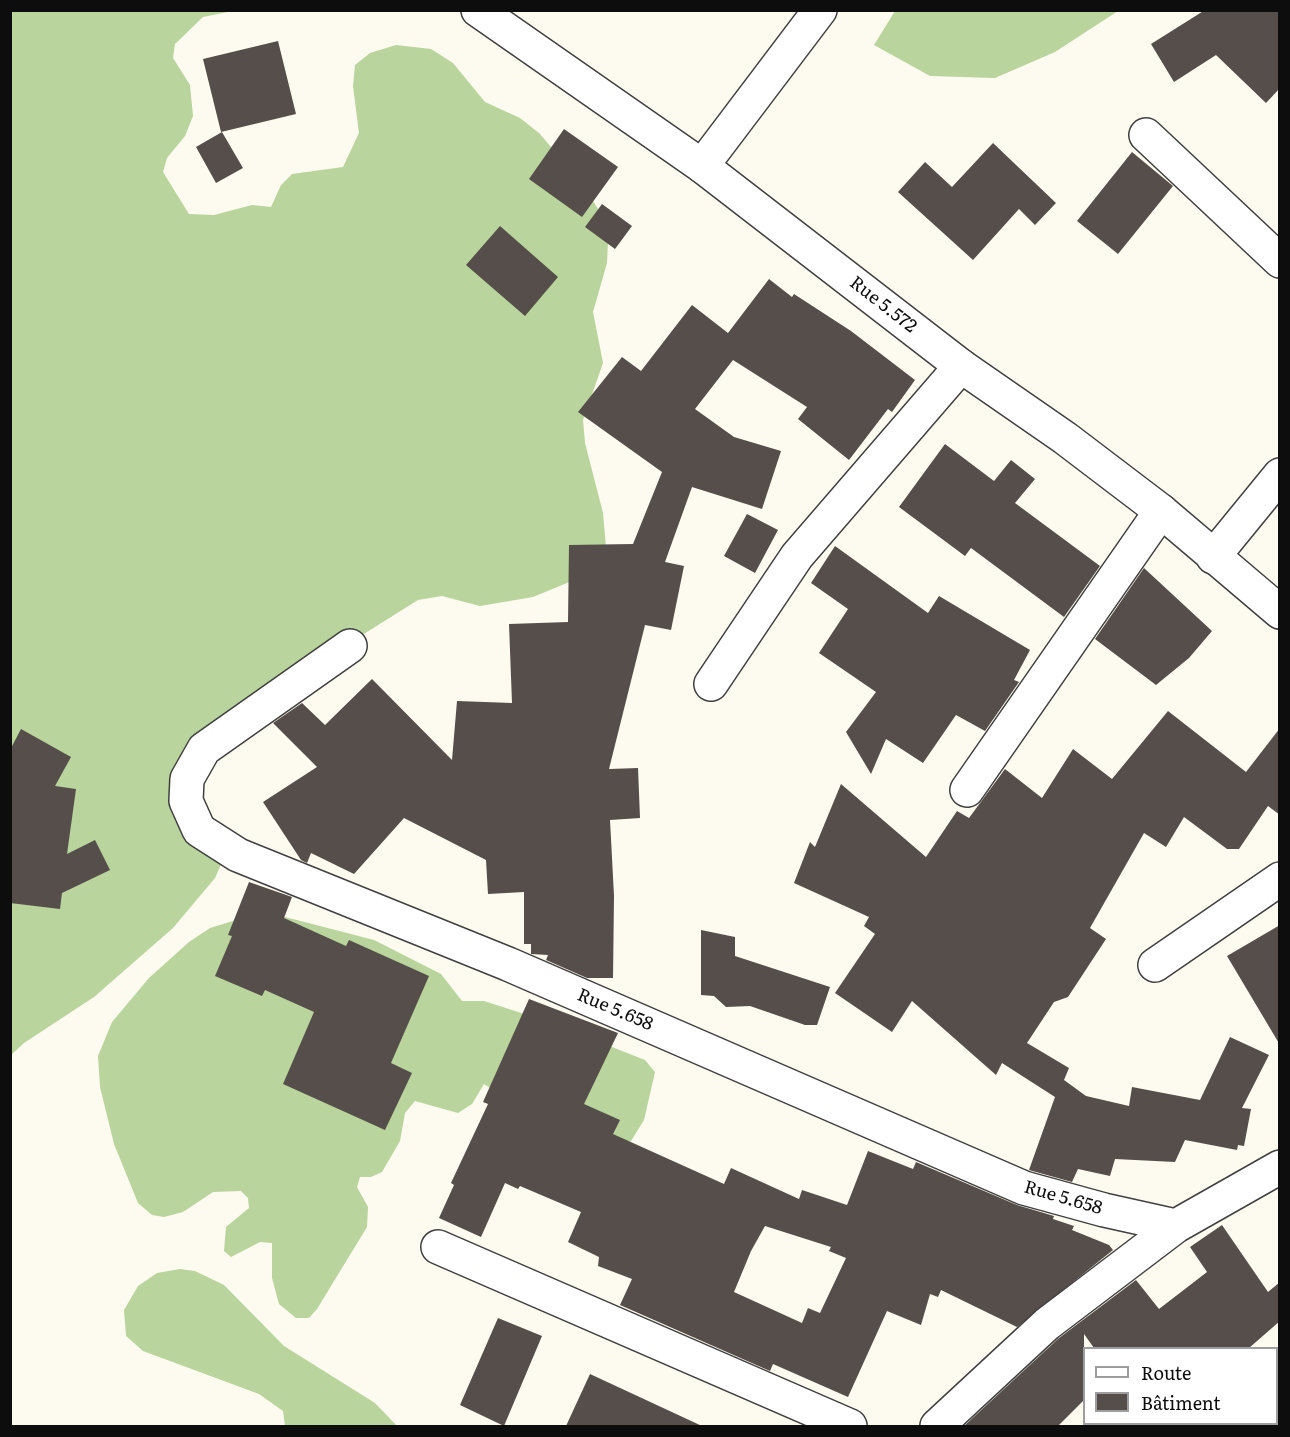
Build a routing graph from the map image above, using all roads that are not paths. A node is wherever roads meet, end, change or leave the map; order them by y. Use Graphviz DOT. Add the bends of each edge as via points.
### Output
graph roads {
  1 [pos="478,10"];
  2 [pos="820,10"];
  3 [pos="1146,135"];
  4 [pos="702,166"];
  5 [pos="1280,261"];
  6 [pos="961,366"];
  7 [pos="1280,475"];
  8 [pos="1161,510"];
  9 [pos="1213,557"];
  10 [pos="1280,612"];
  11 [pos="350,646"];
  12 [pos="711,684"];
  13 [pos="967,790"];
  14 [pos="1280,879"];
  15 [pos="1155,965"];
  16 [pos="1280,1167"];
  17 [pos="1176,1226"];
  18 [pos="438,1247"];
  19 [pos="850,1426"];
  20 [pos="937,1426"];
  1 -- 4 [label="street, Rue 5.572"];
  2 -- 4 [label="street"];
  3 -- 5 [label="street"];
  4 -- 6 [label="street, Rue 5.572"];
  6 -- 8 [label="street, Rue 5.572"];
  6 -- 12 [label="street" via="797,556"];
  7 -- 9 [label="street"];
  8 -- 9 [label="street, Rue 5.572"];
  8 -- 13 [label="street"];
  9 -- 10 [label="street, Rue 5.572"];
  11 -- 17 [label="street, Rue 5.658" via="204,749 187,780 186,801 199,830 238,855 508,964 1024,1188"];
  14 -- 15 [label="street"];
  16 -- 17 [label="street"];
  17 -- 20 [label="street" via="1047,1324"];
  18 -- 19 [label="street"];
}
